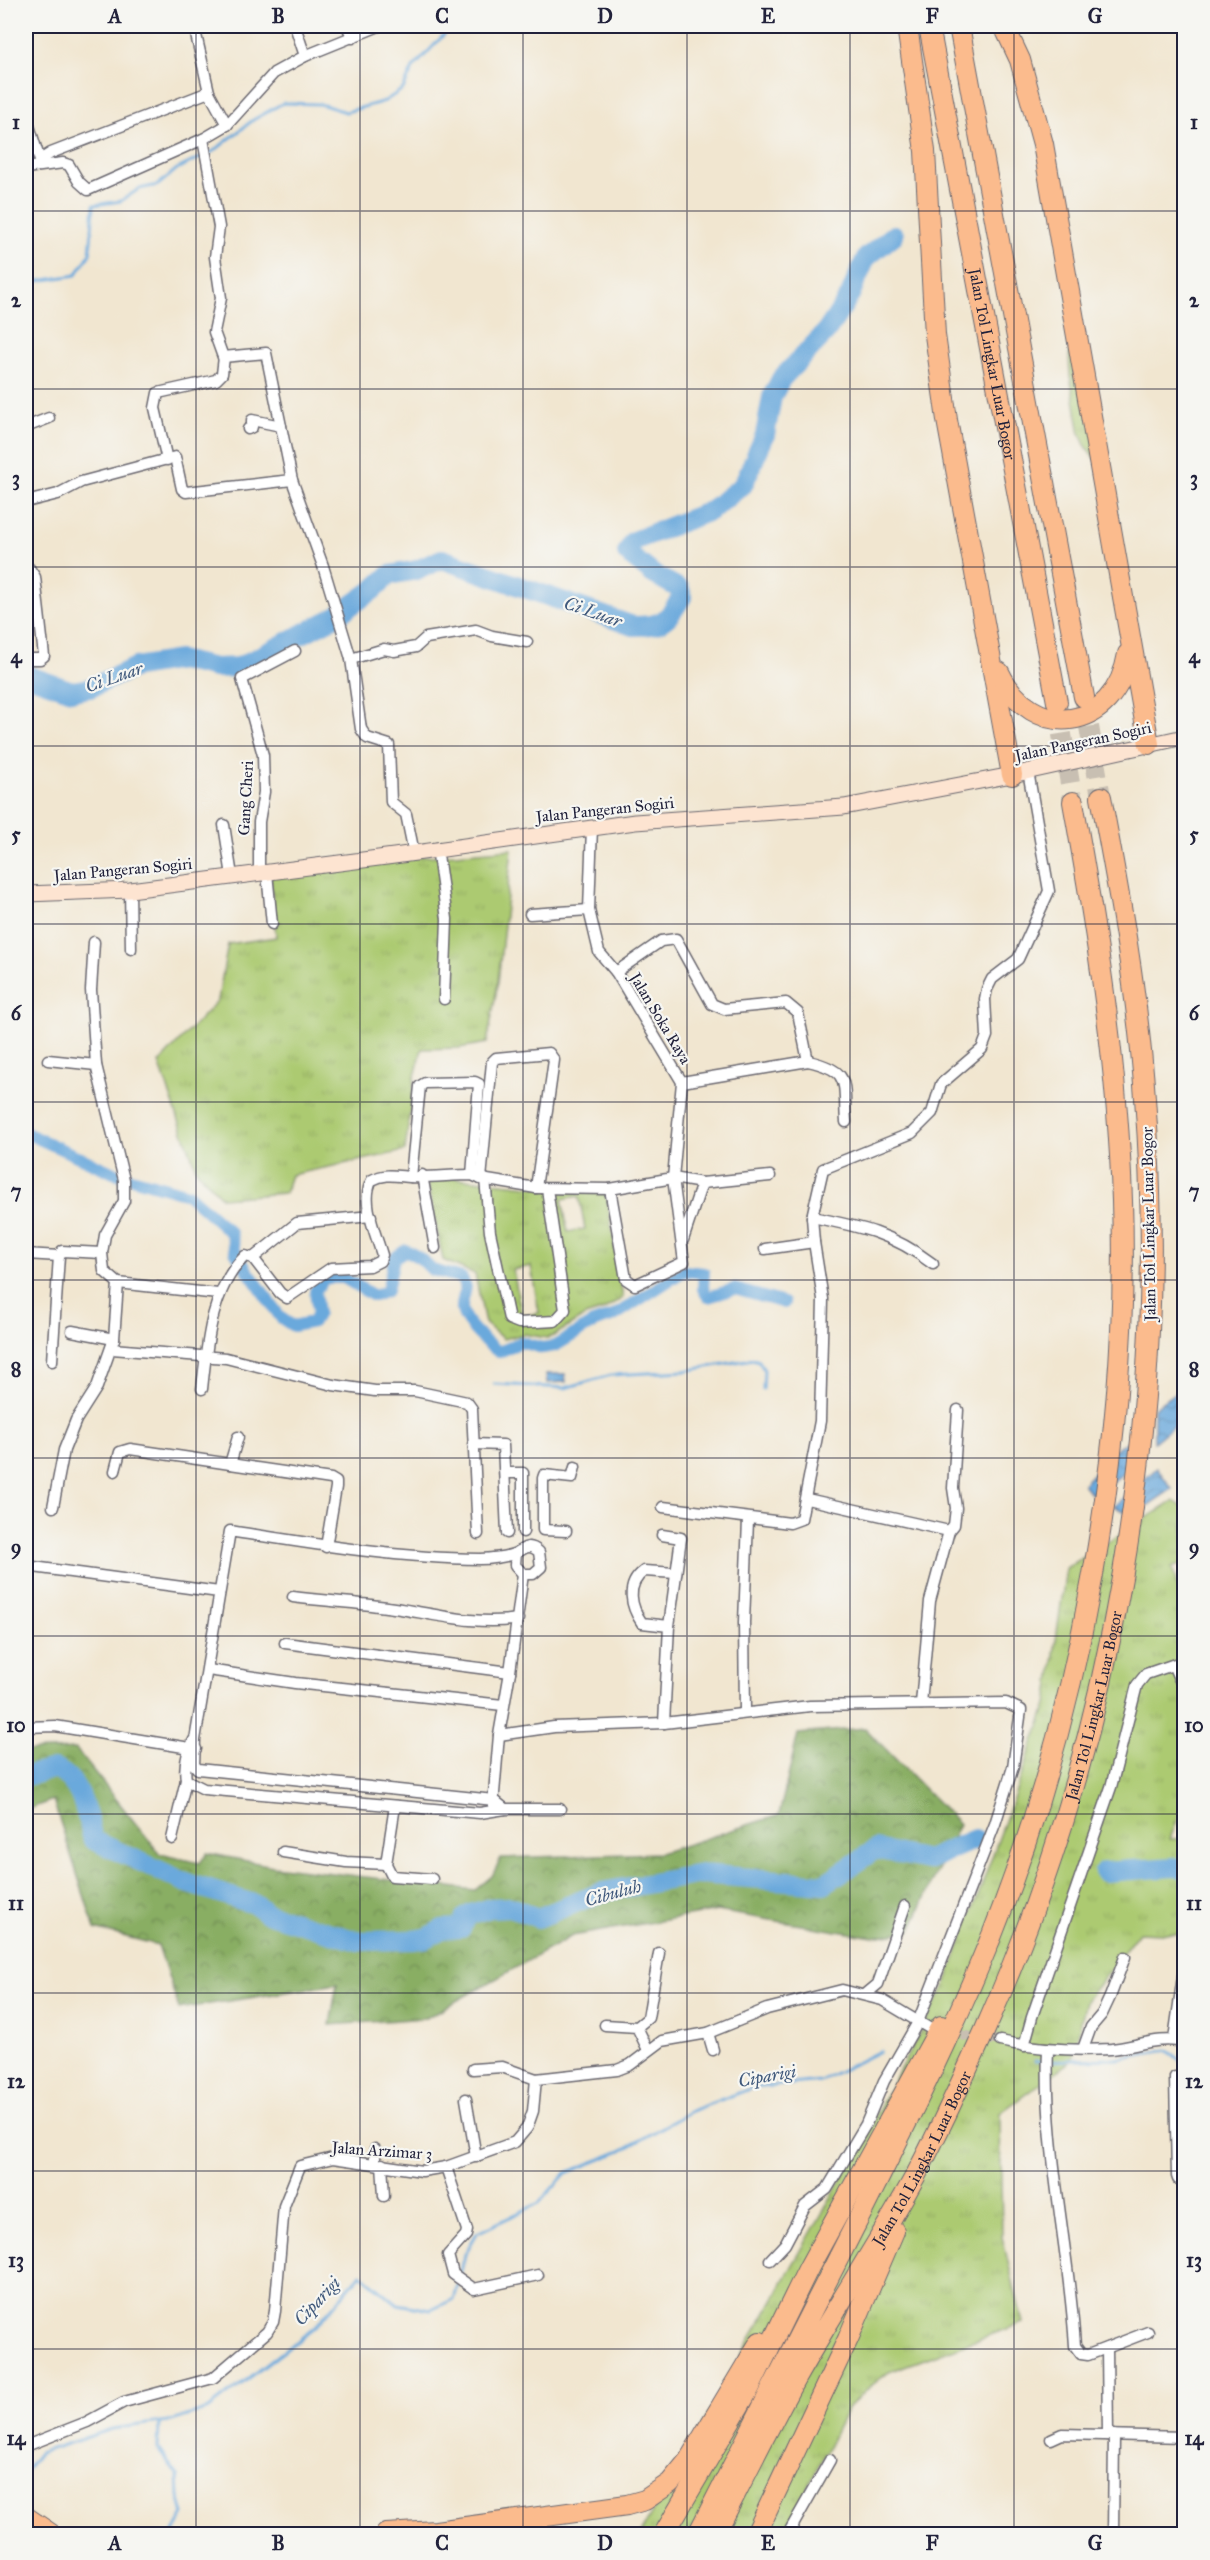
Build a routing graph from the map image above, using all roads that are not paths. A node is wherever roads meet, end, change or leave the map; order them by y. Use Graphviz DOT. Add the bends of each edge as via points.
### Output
graph roads {
  1 [pos="194,26"];
  2 [pos="295,26"];
  3 [pos="347,26"];
  4 [pos="379,26"];
  5 [pos="907,26"];
  6 [pos="929,26"];
  7 [pos="959,26"];
  8 [pos="1004,26"];
  9 [pos="352,38"];
  10 [pos="305,56"];
  11 [pos="208,92"];
  12 [pos="26,116"];
  13 [pos="227,125"];
  14 [pos="204,143"];
  15 [pos="40,162"];
  16 [pos="26,168"];
  17 [pos="224,357"];
  18 [pos="49,418"];
  19 [pos="281,426"];
  20 [pos="26,428"];
  21 [pos="248,429"];
  22 [pos="166,459"];
  23 [pos="292,480"];
  24 [pos="26,502"];
  25 [pos="26,569"];
  26 [pos="1127,630"];
  27 [pos="527,642"];
  28 [pos="296,651"];
  29 [pos="992,655"];
  30 [pos="26,659"];
  31 [pos="351,659"];
  32 [pos="1084,697"];
  33 [pos="1057,702"];
  34 [pos="1185,737"];
  35 [pos="1149,744"];
  36 [pos="1020,773"];
  37 [pos="1101,797"];
  38 [pos="1073,802"];
  39 [pos="225,825"];
  40 [pos="592,826"];
  41 [pos="437,848"];
  42 [pos="414,853"];
  43 [pos="263,873"];
  44 [pos="232,876"];
  45 [pos="130,890"];
  46 [pos="26,894"];
  47 [pos="590,910"];
  48 [pos="530,914"];
  49 [pos="272,924"];
  50 [pos="94,942"];
  51 [pos="132,949"];
  52 [pos="616,972"];
  53 [pos="444,999"];
  54 [pos="48,1060"];
  55 [pos="808,1061"];
  56 [pos="96,1065"];
  57 [pos="682,1082"];
  58 [pos="846,1122"];
  59 [pos="417,1176"];
  60 [pos="770,1176"];
  61 [pos="479,1178"];
  62 [pos="673,1178"];
  63 [pos="702,1183"];
  64 [pos="542,1188"];
  65 [pos="610,1189"];
  66 [pos="371,1216"];
  67 [pos="812,1217"];
  68 [pos="682,1242"];
  69 [pos="814,1242"];
  70 [pos="435,1248"];
  71 [pos="765,1249"];
  72 [pos="102,1253"];
  73 [pos="26,1254"];
  74 [pos="60,1256"];
  75 [pos="249,1257"];
  76 [pos="933,1264"];
  77 [pos="118,1283"];
  78 [pos="218,1294"];
  79 [pos="72,1331"];
  80 [pos="113,1344"];
  81 [pos="206,1355"];
  82 [pos="52,1361"];
  83 [pos="202,1389"];
  84 [pos="958,1410"];
  85 [pos="238,1437"];
  86 [pos="473,1444"];
  87 [pos="230,1464"];
  88 [pos="575,1467"];
  89 [pos="116,1471"];
  90 [pos="505,1473"];
  91 [pos="543,1483"];
  92 [pos="524,1485"];
  93 [pos="807,1499"];
  94 [pos="53,1507"];
  95 [pos="663,1507"];
  96 [pos="748,1520"];
  97 [pos="949,1530"];
  98 [pos="566,1531"];
  99 [pos="523,1532"];
  100 [pos="507,1533"];
  101 [pos="478,1534"];
  102 [pos="662,1535"];
  103 [pos="326,1548"];
  104 [pos="516,1553"];
  105 [pos="26,1566"];
  106 [pos="676,1573"];
  107 [pos="523,1574"];
  108 [pos="219,1592"];
  109 [pos="292,1597"];
  110 [pos="518,1619"];
  111 [pos="669,1626"];
  112 [pos="285,1643"];
  113 [pos="1185,1661"];
  114 [pos="1173,1665"];
  115 [pos="208,1670"];
  116 [pos="510,1672"];
  117 [pos="1185,1689"];
  118 [pos="921,1704"];
  119 [pos="503,1705"];
  120 [pos="745,1712"];
  121 [pos="664,1723"];
  122 [pos="26,1727"];
  123 [pos="499,1735"];
  124 [pos="193,1746"];
  125 [pos="186,1780"];
  126 [pos="494,1800"];
  127 [pos="395,1806"];
  128 [pos="505,1809"];
  129 [pos="560,1809"];
  130 [pos="493,1813"];
  131 [pos="172,1839"];
  132 [pos="283,1852"];
  133 [pos="386,1864"];
  134 [pos="432,1879"];
  135 [pos="905,1906"];
  136 [pos="993,1932"];
  137 [pos="659,1953"];
  138 [pos="1125,1956"];
  139 [pos="1184,1970"];
  140 [pos="866,1994"];
  141 [pos="918,2022"];
  142 [pos="605,2025"];
  143 [pos="637,2027"];
  144 [pos="934,2031"];
  145 [pos="708,2033"];
  146 [pos="1000,2041"];
  147 [pos="1179,2041"];
  148 [pos="1024,2046"];
  149 [pos="1083,2049"];
  150 [pos="648,2050"];
  151 [pos="713,2050"];
  152 [pos="1048,2052"];
  153 [pos="473,2069"];
  154 [pos="1175,2077"];
  155 [pos="536,2079"];
  156 [pos="466,2099"];
  157 [pos="375,2149"];
  158 [pos="476,2157"];
  159 [pos="379,2163"];
  160 [pos="446,2168"];
  161 [pos="917,2172"];
  162 [pos="1185,2180"];
  163 [pos="384,2196"];
  164 [pos="770,2260"];
  165 [pos="809,2267"];
  166 [pos="538,2275"];
  167 [pos="1148,2332"];
  168 [pos="1107,2348"];
  169 [pos="1111,2435"];
  170 [pos="1185,2437"];
  171 [pos="1051,2439"];
  172 [pos="26,2446"];
  173 [pos="830,2460"];
  174 [pos="26,2517"];
  175 [pos="51,2535"];
  176 [pos="386,2535"];
  177 [pos="664,2535"];
  178 [pos="698,2535"];
  179 [pos="715,2535"];
  180 [pos="756,2535"];
  181 [pos="788,2535"];
  182 [pos="1113,2535"];
  1 -- 11 [label="street"];
  2 -- 10 [label="street"];
  3 -- 9 [label="street"];
  4 -- 9 [label="street"];
  5 -- 29 [label="highway" via="925,151 935,335 947,420"];
  6 -- 33 [label="highway, Jalan Tol Lingkar Luar Bogor"];
  7 -- 32 [label="highway, Jalan Tol Lingkar Luar Bogor"];
  8 -- 26 [label="highway" via="1020,60 1043,144"];
  9 -- 10 [label="street"];
  10 -- 13 [label="street" via="274,73"];
  11 -- 13 [label="street"];
  11 -- 15 [label="street" via="51,153"];
  12 -- 15 [label="street"];
  13 -- 14 [label="street"];
  14 -- 15 [label="street" via="88,190 69,165"];
  14 -- 17 [label="street" via="219,227 215,256 221,298 214,332"];
  15 -- 16 [label="street"];
  17 -- 19 [label="street" via="266,353"];
  17 -- 22 [label="street" via="222,374 216,380 158,393 155,408"];
  18 -- 20 [label="street"];
  19 -- 21 [label="street" via="252,420"];
  19 -- 23 [label="street"];
  22 -- 23 [label="street" via="175,457 186,492"];
  22 -- 24 [label="street"];
  23 -- 31 [label="street"];
  25 -- 30 [label="street" via="34,578 44,656"];
  26 -- 29 [label="highway" via="1127,663 1117,690 1105,704 1071,720 1035,713 1018,701 1006,686"];
  26 -- 35 [label="highway"];
  27 -- 31 [label="street" via="476,630 426,638 416,646 384,649"];
  28 -- 43 [label="street, Gang Cheri" via="242,679 263,755 264,792 258,822"];
  29 -- 36 [label="highway"];
  31 -- 42 [label="street" via="361,729 367,738 389,745 391,802 406,814"];
  34 -- 35 [label="street, Jalan Pangeran Sogiri"];
  35 -- 36 [label="street, Jalan Pangeran Sogiri"];
  36 -- 40 [label="street, Jalan Pangeran Sogiri" via="844,807"];
  36 -- 67 [label="street" via="1049,891 1018,959 992,979 987,989 987,1036 982,1049 941,1084 932,1113 912,1133 824,1169"];
  37 -- 161 [label="highway, Jalan Tol Lingkar Luar Bogor" via="1123,912 1145,1097 1151,1203 1150,1317 1131,1524 1111,1630 1079,1762 1042,1882 985,2028"];
  38 -- 136 [label="highway, Jalan Tol Lingkar Luar Bogor" via="1104,985 1116,1095 1123,1203 1115,1426 1082,1629 1039,1798"];
  39 -- 44 [label="street"];
  40 -- 41 [label="street, Jalan Pangeran Sogiri"];
  40 -- 47 [label="street, Jalan Soka Raya"];
  41 -- 42 [label="street, Jalan Pangeran Sogiri"];
  41 -- 53 [label="street" via="447,919"];
  42 -- 43 [label="street, Jalan Pangeran Sogiri"];
  43 -- 44 [label="street, Jalan Pangeran Sogiri"];
  43 -- 49 [label="street"];
  44 -- 45 [label="street, Jalan Pangeran Sogiri"];
  45 -- 46 [label="street, Jalan Pangeran Sogiri"];
  45 -- 51 [label="street"];
  47 -- 48 [label="street"];
  47 -- 52 [label="street, Jalan Soka Raya" via="599,952"];
  50 -- 56 [label="street" via="91,990"];
  52 -- 55 [label="street" via="661,941 676,939 712,1004 724,1009 786,1003 798,1013"];
  52 -- 57 [label="street, Jalan Soka Raya"];
  54 -- 56 [label="street"];
  55 -- 57 [label="street"];
  55 -- 58 [label="street" via="835,1068 842,1076"];
  56 -- 72 [label="street" via="122,1175 124,1201 105,1235"];
  57 -- 62 [label="street, Jalan Soka Raya"];
  59 -- 61 [label="street"];
  59 -- 61 [label="street" via="420,1086 478,1083"];
  59 -- 66 [label="street" via="394,1174 372,1180 368,1190"];
  59 -- 70 [label="street"];
  60 -- 63 [label="street"];
  61 -- 64 [label="street"];
  61 -- 64 [label="street" via="492,1062 496,1058 549,1053 554,1060"];
  61 -- 64 [label="street" via="509,1319 519,1323 555,1321 565,1310"];
  62 -- 63 [label="street"];
  62 -- 65 [label="street"];
  62 -- 68 [label="street, Jalan Soka Raya"];
  63 -- 68 [label="street"];
  64 -- 65 [label="street"];
  65 -- 68 [label="street" via="623,1271 630,1284 684,1262"];
  66 -- 75 [label="street" via="297,1223"];
  66 -- 75 [label="street" via="382,1255 379,1263 331,1268 291,1297 280,1293"];
  67 -- 69 [label="street"];
  67 -- 76 [label="street" via="867,1228 906,1243"];
  69 -- 71 [label="street"];
  69 -- 93 [label="street" via="823,1299 820,1421"];
  72 -- 74 [label="street" via="68,1249"];
  72 -- 77 [label="street" via="104,1271"];
  73 -- 74 [label="street"];
  74 -- 82 [label="street"];
  75 -- 78 [label="street" via="233,1267"];
  77 -- 78 [label="street"];
  77 -- 80 [label="street"];
  78 -- 81 [label="street"];
  79 -- 80 [label="street"];
  80 -- 81 [label="street"];
  80 -- 94 [label="street" via="97,1387 76,1420 64,1450"];
  81 -- 83 [label="street"];
  81 -- 86 [label="street" via="333,1385 415,1391 467,1402 472,1409"];
  84 -- 97 [label="street" via="953,1488 956,1508 954,1525"];
  85 -- 87 [label="street"];
  86 -- 90 [label="street" via="503,1445"];
  86 -- 101 [label="street"];
  87 -- 89 [label="street" via="124,1449"];
  87 -- 103 [label="street" via="336,1482"];
  88 -- 91 [label="street" via="572,1478 544,1475"];
  90 -- 92 [label="street" via="523,1473"];
  90 -- 100 [label="street"];
  91 -- 92 [label="street"];
  91 -- 98 [label="street" via="543,1530"];
  92 -- 99 [label="street"];
  93 -- 96 [label="street" via="801,1519 790,1523"];
  93 -- 97 [label="street"];
  95 -- 96 [label="street"];
  96 -- 120 [label="street"];
  97 -- 118 [label="street" via="930,1601"];
  102 -- 106 [label="street" via="681,1538"];
  103 -- 104 [label="street" via="483,1559"];
  103 -- 108 [label="street" via="230,1531"];
  104 -- 107 [label="street" via="515,1565"];
  104 -- 107 [label="street" via="530,1546 542,1557 538,1572"];
  105 -- 108 [label="street"];
  106 -- 111 [label="street"];
  106 -- 111 [label="street" via="644,1571 632,1588 632,1608 642,1623"];
  107 -- 110 [label="street"];
  108 -- 115 [label="street"];
  109 -- 110 [label="street" via="446,1618"];
  110 -- 116 [label="street"];
  111 -- 121 [label="street"];
  112 -- 116 [label="street"];
  113 -- 114 [label="street"];
  114 -- 117 [label="street"];
  114 -- 148 [label="street" via="1146,1674 1137,1685 1111,1787"];
  115 -- 119 [label="street"];
  115 -- 124 [label="street"];
  116 -- 119 [label="street"];
  118 -- 120 [label="street" via="810,1706"];
  118 -- 141 [label="street" via="1010,1703 1019,1707 1022,1717 1013,1767 995,1824"];
  119 -- 123 [label="street"];
  120 -- 121 [label="street"];
  121 -- 123 [label="street" via="554,1727"];
  122 -- 124 [label="street" via="55,1726"];
  123 -- 126 [label="street"];
  124 -- 125 [label="street" via="184,1771"];
  124 -- 126 [label="street" via="195,1767 204,1770"];
  125 -- 127 [label="street" via="204,1789"];
  125 -- 131 [label="street"];
  126 -- 128 [label="street"];
  126 -- 130 [label="street"];
  127 -- 130 [label="street"];
  127 -- 133 [label="street"];
  128 -- 129 [label="street"];
  128 -- 130 [label="street"];
  132 -- 133 [label="street"];
  133 -- 134 [label="street" via="392,1876"];
  135 -- 140 [label="street" via="878,1984"];
  136 -- 165 [label="highway"];
  136 -- 178 [label="highway, Jalan Tol Lingkar Luar Bogor" via="948,2042"];
  137 -- 143 [label="street" via="648,2018"];
  138 -- 149 [label="street" via="1110,1997 1091,2027"];
  139 -- 147 [label="street"];
  140 -- 141 [label="street"];
  140 -- 145 [label="street" via="842,1990 828,1993 767,2009"];
  141 -- 144 [label="street"];
  141 -- 164 [label="street" via="884,2081 866,2124 827,2189 805,2206 785,2244"];
  142 -- 143 [label="street"];
  143 -- 150 [label="street"];
  145 -- 150 [label="street" via="662,2041"];
  145 -- 151 [label="street"];
  146 -- 148 [label="street"];
  147 -- 149 [label="street"];
  148 -- 152 [label="street"];
  149 -- 152 [label="street"];
  150 -- 155 [label="street" via="617,2070"];
  152 -- 168 [label="street" via="1047,2075 1075,2346 1081,2354 1088,2355"];
  153 -- 155 [label="street" via="502,2067"];
  154 -- 162 [label="street" via="1177,2176"];
  155 -- 158 [label="street, Jalan Arzimar 3" via="527,2128 514,2142"];
  156 -- 158 [label="street"];
  157 -- 159 [label="street"];
  158 -- 160 [label="street, Jalan Arzimar 3"];
  159 -- 160 [label="street, Jalan Arzimar 3" via="422,2170"];
  159 -- 163 [label="street"];
  159 -- 172 [label="street, Jalan Arzimar 3" via="333,2158 300,2166 284,2206 273,2322 267,2332 213,2378 124,2402 87,2422"];
  160 -- 166 [label="street" via="467,2230 448,2255 453,2274 474,2289"];
  161 -- 179 [label="highway, Jalan Tol Lingkar Luar Bogor" via="795,2379"];
  161 -- 180 [label="highway" via="848,2339"];
  165 -- 176 [label="highway" via="689,2460 670,2483 645,2500"];
  165 -- 177 [label="highway" via="749,2389"];
  167 -- 168 [label="street"];
  168 -- 169 [label="street"];
  169 -- 170 [label="street"];
  169 -- 171 [label="street" via="1062,2434"];
  169 -- 182 [label="street"];
  173 -- 181 [label="street"];
  174 -- 175 [label="highway"];
}
